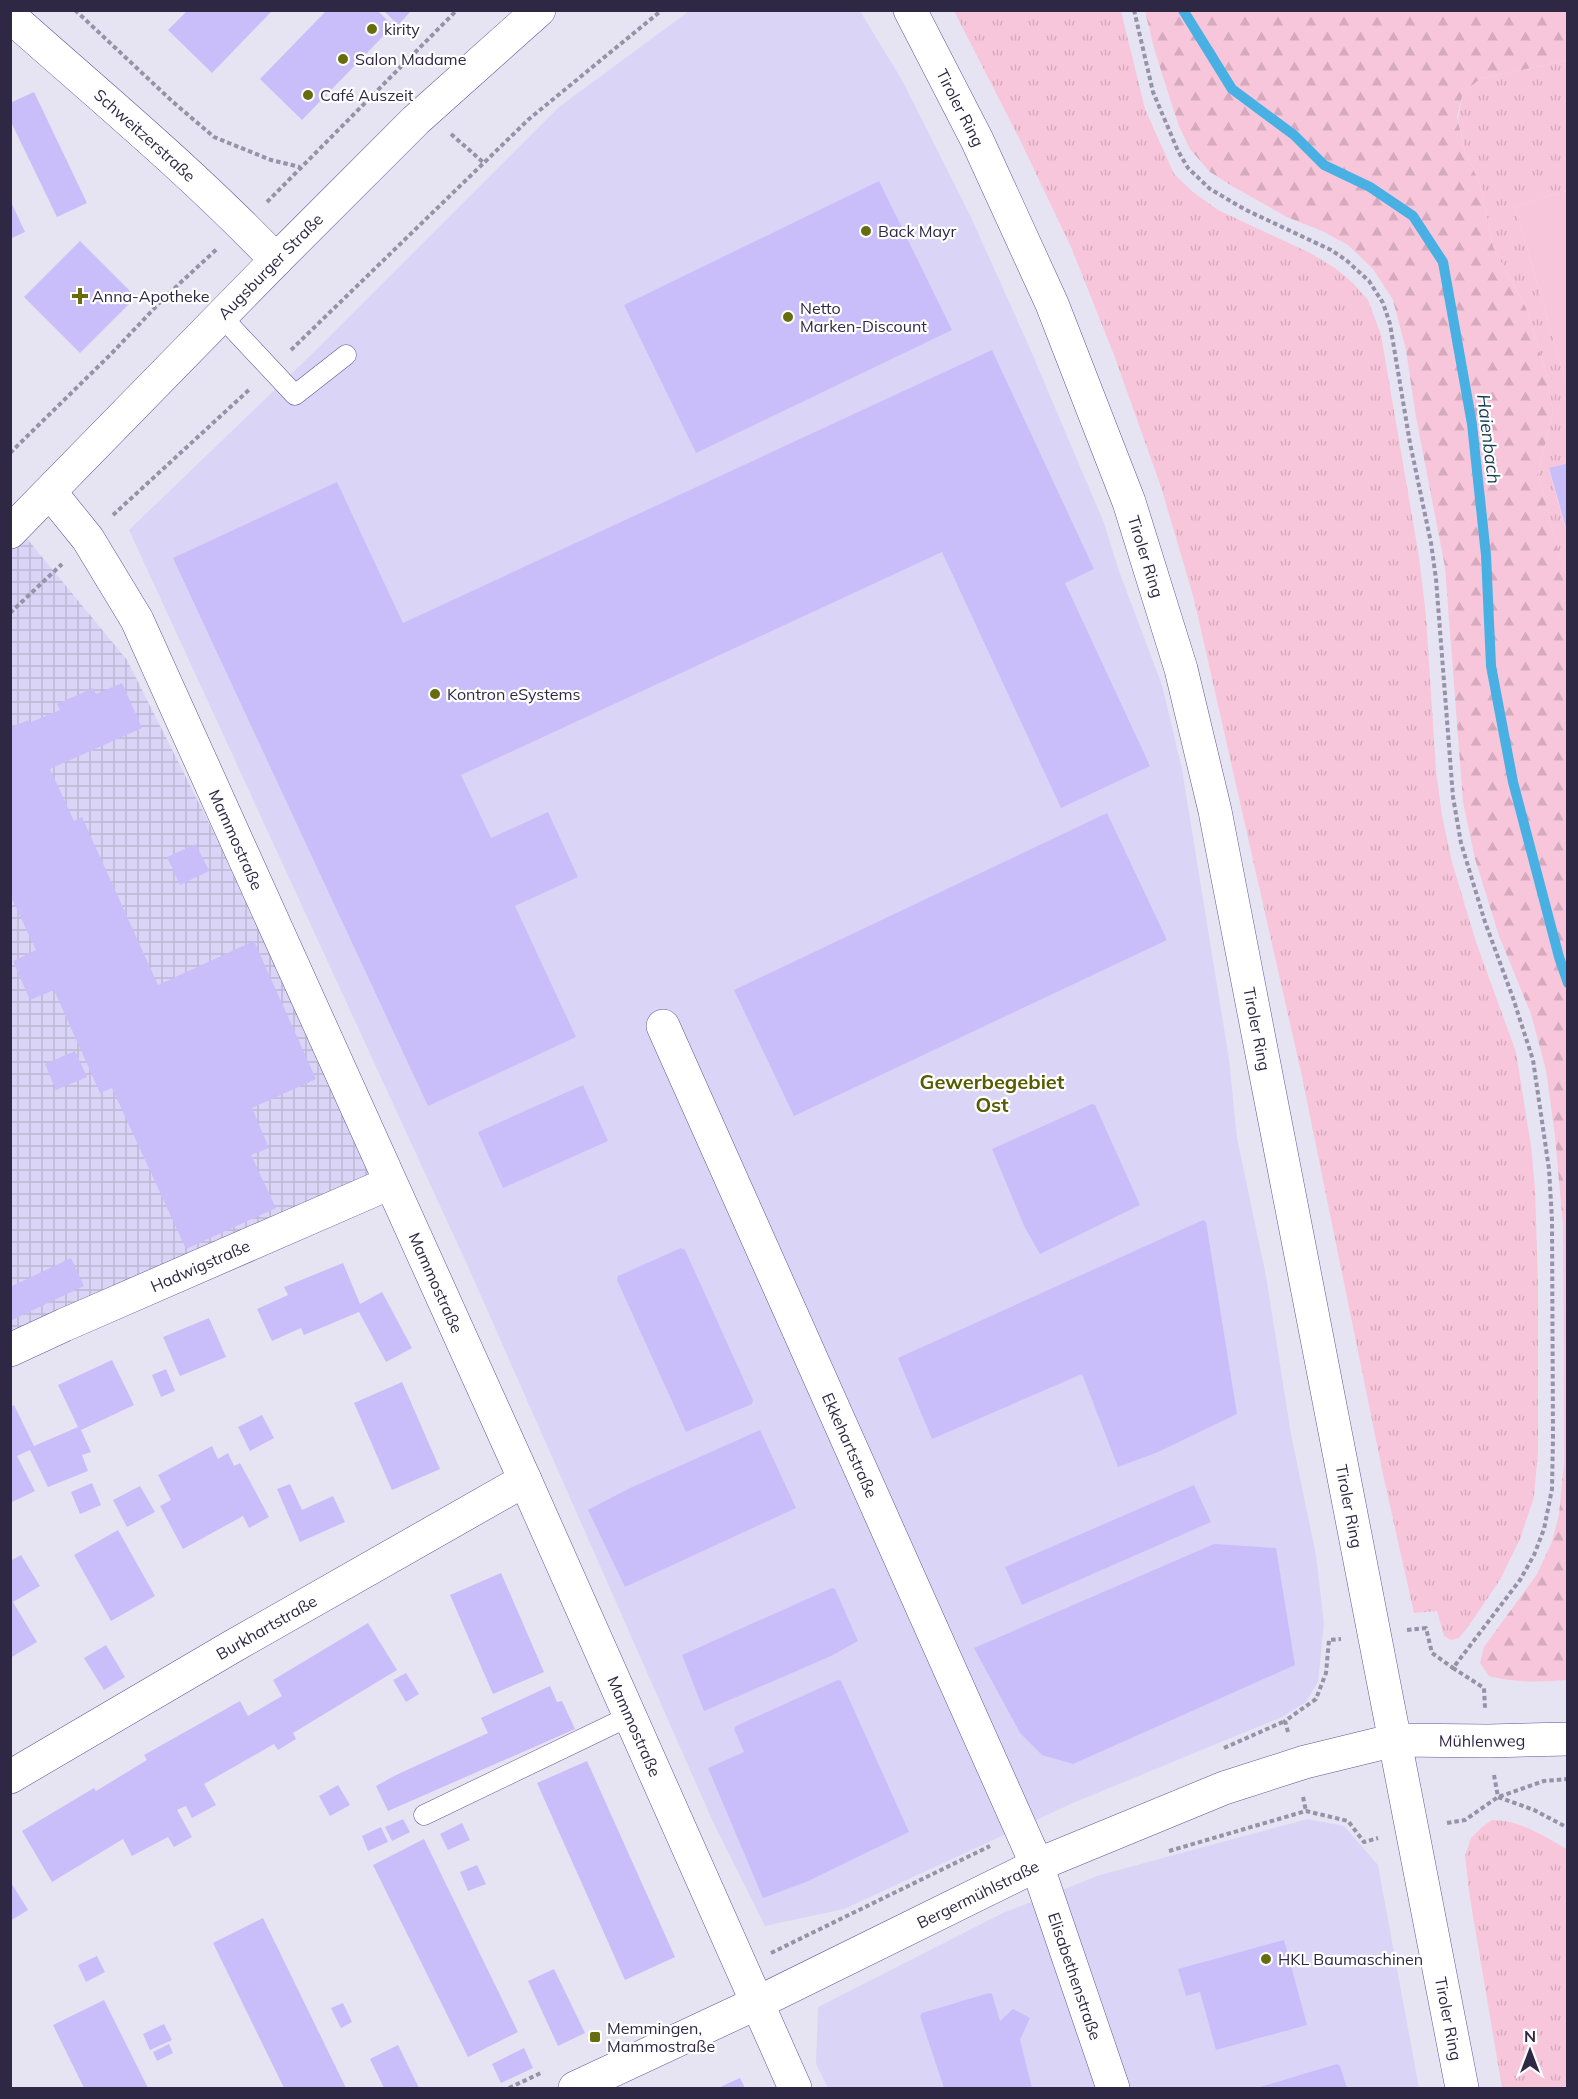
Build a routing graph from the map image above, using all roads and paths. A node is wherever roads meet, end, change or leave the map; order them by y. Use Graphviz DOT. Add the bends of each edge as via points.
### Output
graph roads {
  1 [pos="75,10"];
  2 [pos="457,10"];
  3 [pos="539,10"];
  4 [pos="662,10"];
  5 [pos="910,10"];
  6 [pos="1134,10"];
  7 [pos="10,16"];
  8 [pos="450,134"];
  9 [pos="484,163"];
  10 [pos="300,167"];
  11 [pos="244,226"];
  12 [pos="276,260"];
  13 [pos="221,316"];
  14 [pos="346,355"];
  15 [pos="271,369"];
  16 [pos="10,453"];
  17 [pos="50,492"];
  18 [pos="10,532"];
  19 [pos="88,539"];
  20 [pos="10,613"];
  21 [pos="663,1026"];
  22 [pos="390,1183"];
  23 [pos="10,1350"];
  24 [pos="525,1480"];
  25 [pos="630,1716"];
  26 [pos="1568,1739"];
  27 [pos="1395,1740"];
  28 [pos="1488,1741"];
  29 [pos="10,1777"];
  30 [pos="1568,1779"];
  31 [pos="1498,1797"];
  32 [pos="424,1815"];
  33 [pos="1568,1828"];
  34 [pos="1412,1829"];
  35 [pos="1364,1842"];
  36 [pos="1037,1865"];
  37 [pos="757,2003"];
  38 [pos="575,2088"];
  39 [pos="795,2088"];
  40 [pos="1113,2088"];
  41 [pos="1462,2088"];
  1 -- 10 [label="path" via="214,137"];
  2 -- 10 [label="path"];
  3 -- 12 [label="street, Augsburger Straße" via="416,120"];
  4 -- 9 [label="path" via="529,119"];
  5 -- 27 [label="street, Tiroler Ring" via="977,140 1052,304 1129,502 1181,669 1217,823"];
  6 -- 28 [label="path" via="1153,92 1188,168 1210,189 1246,210 1346,260 1369,281 1390,324 1436,579 1452,787 1461,843 1533,1060 1549,1168 1552,1488 1544,1529 1524,1572 1453,1668 1484,1688"];
  7 -- 11 [label="street, Schweitzerstraße"];
  8 -- 9 [label="path"];
  9 -- 15 [label="path"];
  10 -- 11 [label="path"];
  11 -- 12 [label="street, Schweitzerstraße"];
  11 -- 16 [label="path" via="166,296"];
  12 -- 13 [label="street, Augsburger Straße"];
  13 -- 15 [label="lane"];
  13 -- 17 [label="street, Augsburger Straße"];
  14 -- 15 [label="lane" via="295,395"];
  15 -- 19 [label="path"];
  17 -- 18 [label="street, Augsburger Straße"];
  17 -- 19 [label="street, Mammostraße"];
  19 -- 20 [label="path"];
  19 -- 22 [label="street, Mammostraße" via="137,620"];
  21 -- 36 [label="street, Ekkehartstraße"];
  22 -- 23 [label="street, Hadwigstraße"];
  22 -- 24 [label="street, Mammostraße"];
  24 -- 25 [label="street, Mammostraße"];
  24 -- 29 [label="street, Burkhartstraße"];
  25 -- 32 [label="lane"];
  25 -- 37 [label="street, Mammostraße"];
  26 -- 28 [label="street, Mühlenweg"];
  27 -- 28 [label="street, Mühlenweg"];
  27 -- 34 [label="street, Tiroler Ring"];
  27 -- 36 [label="street, Bergermühlstraße" via="1305,1762 1224,1788"];
  28 -- 31 [label="path"];
  30 -- 31 [label="path" via="1544,1781"];
  31 -- 33 [label="path"];
  31 -- 34 [label="path" via="1465,1820"];
  34 -- 35 [label="path"];
  34 -- 41 [label="street, Tiroler Ring"];
  36 -- 37 [label="street, Bergermühlstraße"];
  36 -- 40 [label="street, Elisabethenstraße"];
  37 -- 38 [label="street, Bergermühlstraße"];
  37 -- 39 [label="street, Mammostraße"];
}
